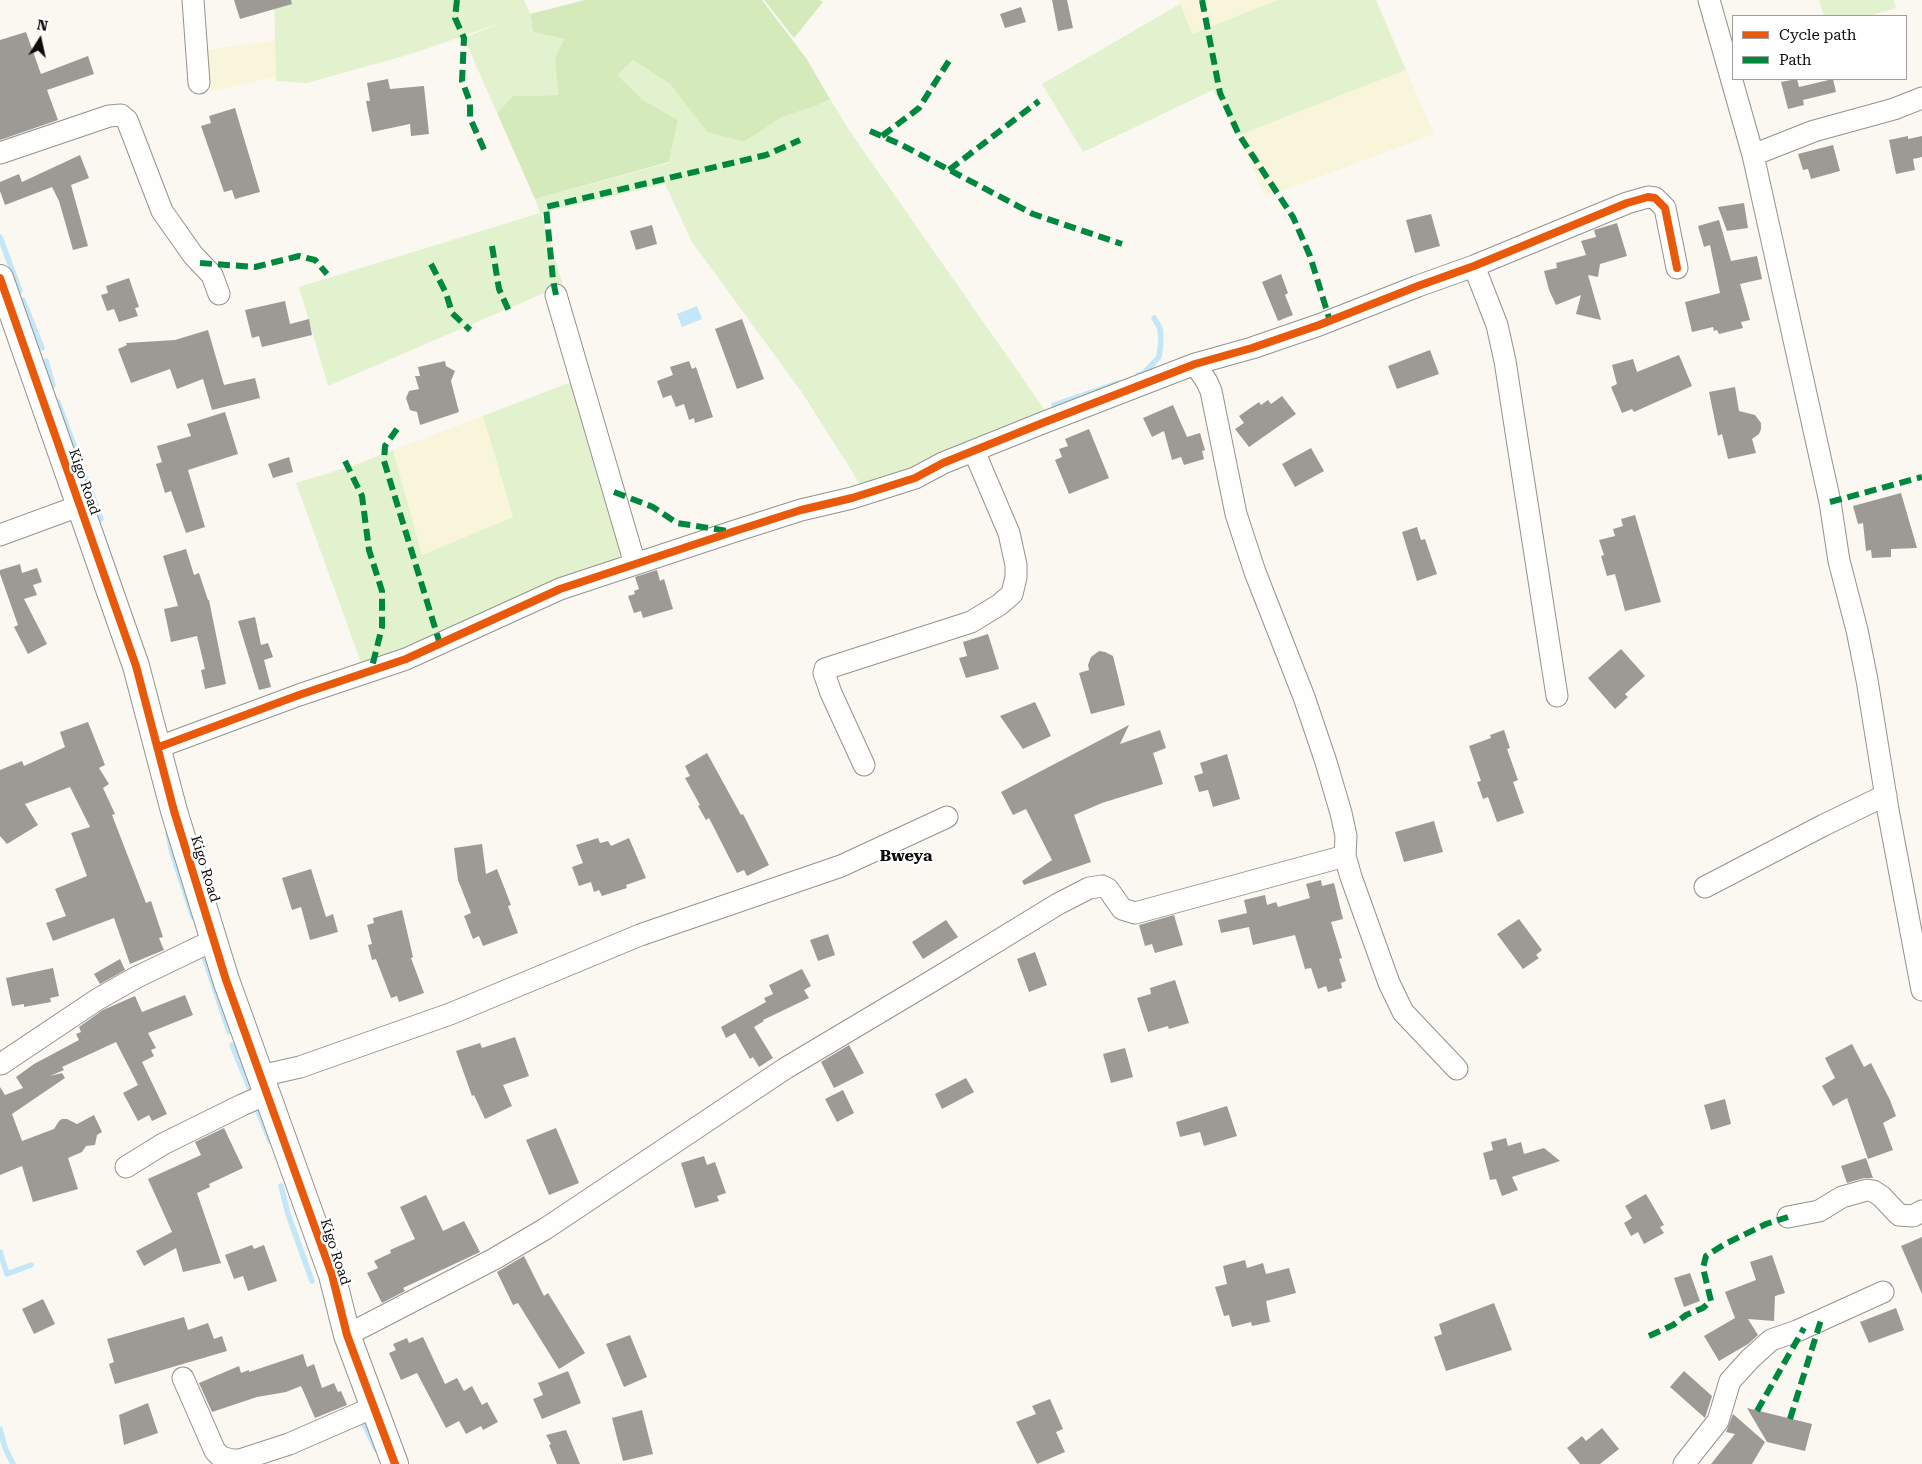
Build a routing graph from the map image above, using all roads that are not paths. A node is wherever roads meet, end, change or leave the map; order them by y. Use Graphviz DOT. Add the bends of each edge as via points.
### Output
graph roads {
  1 [pos="193,0"];
  2 [pos="1709,0"];
  3 [pos="199,83"];
  4 [pos="1922,98"];
  5 [pos="0,153"];
  6 [pos="1753,155"];
  7 [pos="1474,266"];
  8 [pos="1677,268"];
  9 [pos="0,278"];
  10 [pos="220,294"];
  11 [pos="556,295"];
  12 [pos="1195,364"];
  13 [pos="974,451"];
  14 [pos="80,506"];
  15 [pos="0,535"];
  16 [pos="635,564"];
  17 [pos="1557,696"];
  18 [pos="158,747"];
  19 [pos="864,765"];
  20 [pos="1886,795"];
  21 [pos="947,817"];
  22 [pos="1346,856"];
  23 [pos="1704,887"];
  24 [pos="214,940"];
  25 [pos="1922,990"];
  26 [pos="1,1064"];
  27 [pos="1457,1069"];
  28 [pos="264,1085"];
  29 [pos="126,1167"];
  30 [pos="1922,1211"];
  31 [pos="1788,1217"];
  32 [pos="1883,1292"];
  33 [pos="346,1335"];
  34 [pos="182,1378"];
  35 [pos="374,1407"];
  36 [pos="395,1464"];
  37 [pos="1684,1464"];
  1 -- 3 [label="street"];
  2 -- 6 [label="street"];
  4 -- 6 [label="street" via="1814,131"];
  5 -- 10 [label="street" via="109,116 121,115 127,120 162,211 192,255 212,275"];
  6 -- 20 [label="street" via="1830,502 1838,561 1862,655"];
  7 -- 8 [label="street" via="1648,197 1665,208"];
  7 -- 12 [label="street" via="1319,325"];
  7 -- 17 [label="street" via="1497,325 1505,361"];
  9 -- 14 [label="street, Kigo Road"];
  11 -- 16 [label="street"];
  12 -- 13 [label="street"];
  12 -- 22 [label="street" via="1211,391 1242,533 1326,762 1346,836"];
  13 -- 16 [label="street" via="915,478 801,510"];
  13 -- 19 [label="street" via="1009,533 1016,565 1012,594 999,606 971,622 825,669 831,693"];
  14 -- 15 [label="street"];
  14 -- 18 [label="street, Kigo Road" via="136,666"];
  16 -- 18 [label="street" via="560,589 406,659"];
  18 -- 24 [label="street, Kigo Road"];
  20 -- 23 [label="street"];
  20 -- 25 [label="street"];
  21 -- 28 [label="street" via="841,866 640,935 450,1014 300,1067"];
  22 -- 27 [label="street" via="1398,1004"];
  22 -- 33 [label="street" via="1135,914 1122,909 1108,889 1102,886 1089,888 786,1068 546,1229"];
  24 -- 26 [label="street" via="98,999"];
  24 -- 28 [label="street, Kigo Road"];
  28 -- 29 [label="street" via="242,1105 163,1144"];
  28 -- 33 [label="street, Kigo Road" via="332,1275"];
  30 -- 31 [label="street" via="1912,1216 1898,1216 1881,1196 1867,1190 1842,1198 1819,1211"];
  32 -- 37 [label="street" via="1770,1340 1730,1380 1718,1422"];
  33 -- 35 [label="street, Kigo Road"];
  34 -- 35 [label="street" via="215,1451 232,1460 289,1444"];
  35 -- 36 [label="street, Kigo Road"];
}
